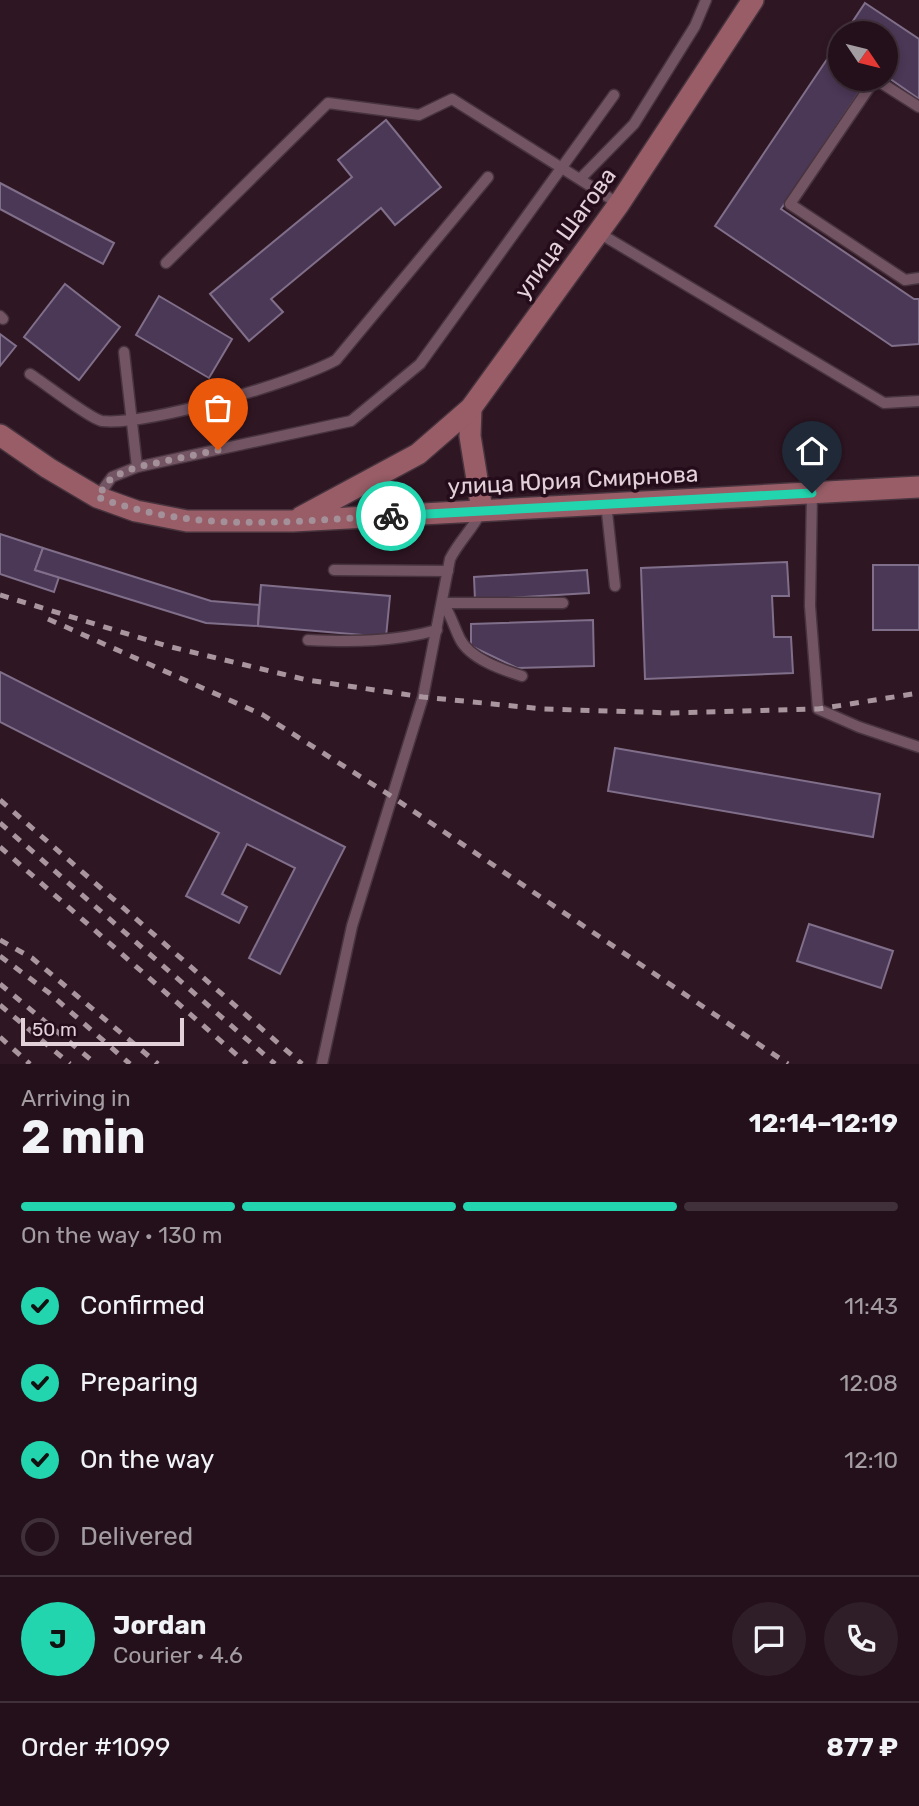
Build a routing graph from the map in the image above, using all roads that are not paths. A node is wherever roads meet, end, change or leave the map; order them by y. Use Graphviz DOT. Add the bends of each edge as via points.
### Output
graph roads {
  1 [pos="706,0"];
  2 [pos="753,0"];
  3 [pos="614,95"];
  4 [pos="919,107"];
  5 [pos="562,168"];
  6 [pos="488,177"];
  7 [pos="580,180"];
  8 [pos="619,204"];
  9 [pos="599,233"];
  10 [pos="166,263"];
  11 [pos="919,278"];
  12 [pos="124,352"];
  13 [pos="30,374"];
  14 [pos="919,401"];
  15 [pos="471,408"];
  16 [pos="132,418"];
  17 [pos="2,441"];
  18 [pos="137,467"];
  19 [pos="919,487"];
  20 [pos="812,493"];
  21 [pos="97,497"];
  22 [pos="606,503"];
  23 [pos="482,510"];
  24 [pos="293,521"];
  25 [pos="334,570"];
  26 [pos="448,571"];
  27 [pos="615,586"];
  28 [pos="443,603"];
  29 [pos="563,603"];
  30 [pos="437,630"];
  31 [pos="308,640"];
  32 [pos="522,676"];
  33 [pos="919,747"];
  34 [pos="321,1064"];
  1 -- 7 [label="lane" via="695,26 634,124"];
  2 -- 8 [label="main road, улица Шагова"];
  3 -- 5 [label="lane"];
  4 -- 11 [label="lane" via="875,79 790,204 905,280"];
  5 -- 7 [label="lane"];
  5 -- 10 [label="lane" via="452,99 419,116 328,103"];
  5 -- 18 [label="lane" via="420,364 351,421"];
  6 -- 16 [label="lane" via="336,360 316,371 206,404"];
  7 -- 8 [label="lane"];
  8 -- 9 [label="main road, улица Шагова"];
  9 -- 14 [label="lane" via="884,403"];
  9 -- 15 [label="main road, улица Шагова"];
  12 -- 16 [label="lane"];
  13 -- 16 [label="lane" via="100,421"];
  15 -- 23 [label="main road" via="470,436"];
  15 -- 24 [label="main road, улица Шагова" via="418,454"];
  16 -- 18 [label="lane"];
  17 -- 21 [label="main road, улица Юрия Смирнова"];
  18 -- 21 [label="lane" via="112,477"];
  19 -- 20 [label="main road, улица Юрия Смирнова"];
  20 -- 22 [label="main road, улица Юрия Смирнова"];
  20 -- 33 [label="lane" via="810,606 818,709"];
  21 -- 24 [label="main road, улица Юрия Смирнова" via="187,521"];
  22 -- 23 [label="main road, улица Юрия Смирнова"];
  22 -- 27 [label="lane"];
  23 -- 24 [label="main road, улица Юрия Смирнова"];
  23 -- 26 [label="lane" via="472,531 457,544"];
  25 -- 26 [label="lane"];
  26 -- 28 [label="lane"];
  28 -- 29 [label="lane"];
  28 -- 30 [label="lane"];
  28 -- 32 [label="lane" via="461,642 492,665"];
  30 -- 31 [label="lane" via="405,639"];
  30 -- 34 [label="lane" via="413,734 352,926"];
}
